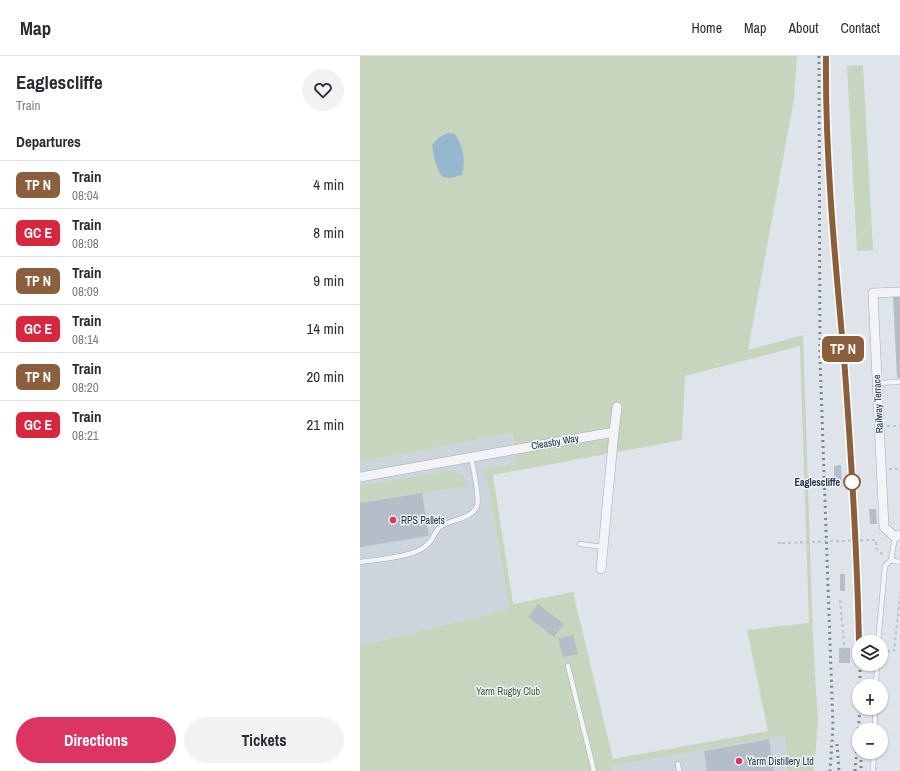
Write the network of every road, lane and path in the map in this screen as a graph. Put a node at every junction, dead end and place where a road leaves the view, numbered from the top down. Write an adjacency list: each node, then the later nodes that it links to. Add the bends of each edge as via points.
1 (900, 292): 3 (street, Railway Terrace, via 873,294)
2 (900, 382): 3 (lane)
3 (877, 383): 8 (street, Railway Terrace, via 884,527)
4 (617, 407): 5 (street)
5 (614, 432): 6 (street, Cleasby Way); 11 (street)
6 (471, 457): 7 (street, Cleasby Way); 13 (lane, via 477,497 474,510 467,516 440,527 421,550)
7 (360, 477)
8 (898, 536): 12 (lane)
9 (778, 543): 12 (path, bridge, via 876,540 876,548)
10 (580, 544): 11 (lane)
11 (603, 547): 15 (street)
12 (890, 561): 14 (lane); 18 (lane, via 885,566)
13 (360, 562)
14 (900, 562)
15 (601, 569)
16 (900, 596): 19 (path, via 894,650)
17 (840, 600): 20 (path, via 844,653)
18 (879, 635)
19 (888, 650)
20 (852, 652)
21 (568, 666): 24 (lane)
22 (874, 759): 26 (lane)
23 (678, 764): 25 (lane)
24 (594, 771)
25 (679, 771)
26 (873, 771)

